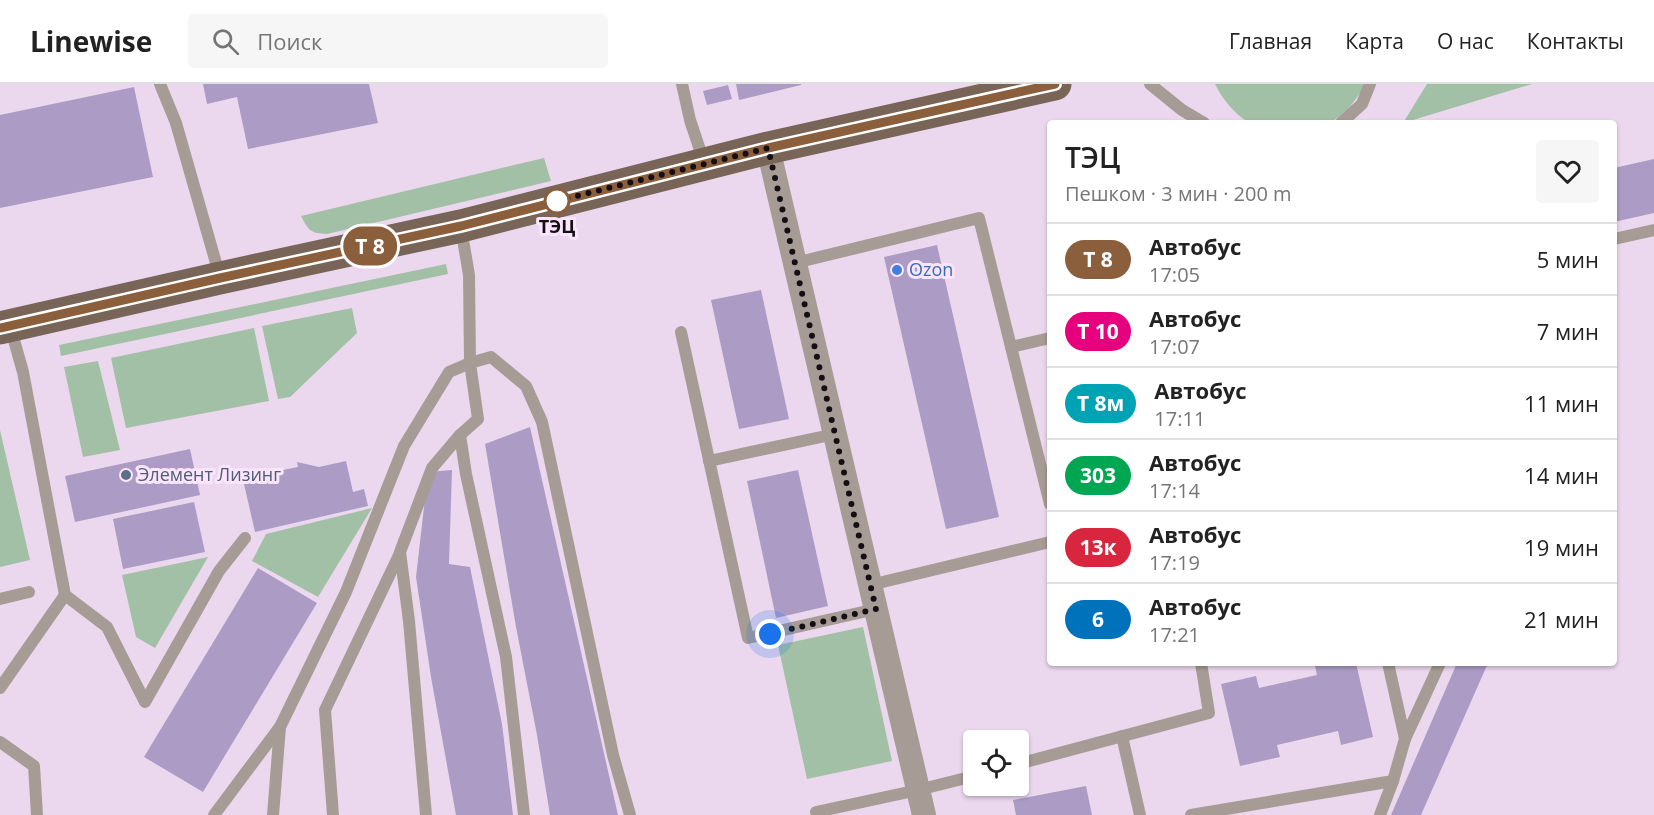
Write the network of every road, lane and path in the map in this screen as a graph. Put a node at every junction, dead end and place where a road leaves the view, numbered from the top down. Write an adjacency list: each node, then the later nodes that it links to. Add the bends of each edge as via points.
1 (160, 84): 14 (lane, via 176,123)
2 (681, 84): 9 (lane)
3 (1055, 84): 8 (main road)
4 (1149, 84): 6 (lane)
5 (1370, 84): 7 (lane, via 1362,104)
6 (1199, 120)
7 (1344, 120)
8 (768, 148): 9 (main road); 13 (street)
9 (705, 163): 10 (main road)
10 (461, 226): 14 (main road); 19 (lane, via 468,275)
11 (1654, 230): 12 (lane)
12 (1617, 238)
13 (795, 263): 18 (lane, via 979,218); 20 (street)
14 (220, 278): 15 (main road)
15 (5, 327): 29 (lane, via 23,372)
16 (681, 332): 22 (lane)
17 (1047, 339): 18 (lane)
18 (1011, 347): 23 (lane)
19 (470, 363): 21 (lane, via 478,419); 36 (lane, via 449,372 404,446 345,591); 51 (lane, via 491,357 526,386 542,422 611,744)
20 (835, 434): 22 (lane); 27 (street)
21 (460, 435): 26 (lane, via 432,468); 50 (lane, via 506,657)
22 (709, 461): 31 (lane, via 748,639)
23 (1047, 492)
24 (245, 538): 29 (lane, via 219,571 145,702 107,627)
25 (1047, 543): 27 (lane)
26 (400, 552): 48 (lane, via 325,710); 49 (lane)
27 (870, 585): 31 (street)
28 (29, 592): 30 (lane)
29 (65, 596): 35 (lane)
30 (0, 598)
31 (876, 609): 43 (street)
32 (1201, 666): 37 (lane, via 1209,713)
33 (1389, 666): 38 (lane)
34 (1439, 666): 38 (lane)
35 (0, 688)
36 (280, 727): 46 (lane); 47 (lane)
37 (1122, 736): 40 (lane); 53 (lane)
38 (1405, 739): 42 (lane)
39 (0, 742): 45 (lane, via 33,766)
40 (1029, 761)
41 (963, 779): 43 (lane)
42 (1393, 781): 54 (lane); 55 (lane)
43 (918, 790): 44 (lane); 52 (street)
44 (816, 812)
45 (37, 815)
46 (214, 815)
47 (273, 815)
48 (333, 815)
49 (426, 815)
50 (524, 815)
51 (630, 815)
52 (924, 815)
53 (1140, 815)
54 (1191, 815)
55 (1380, 815)

